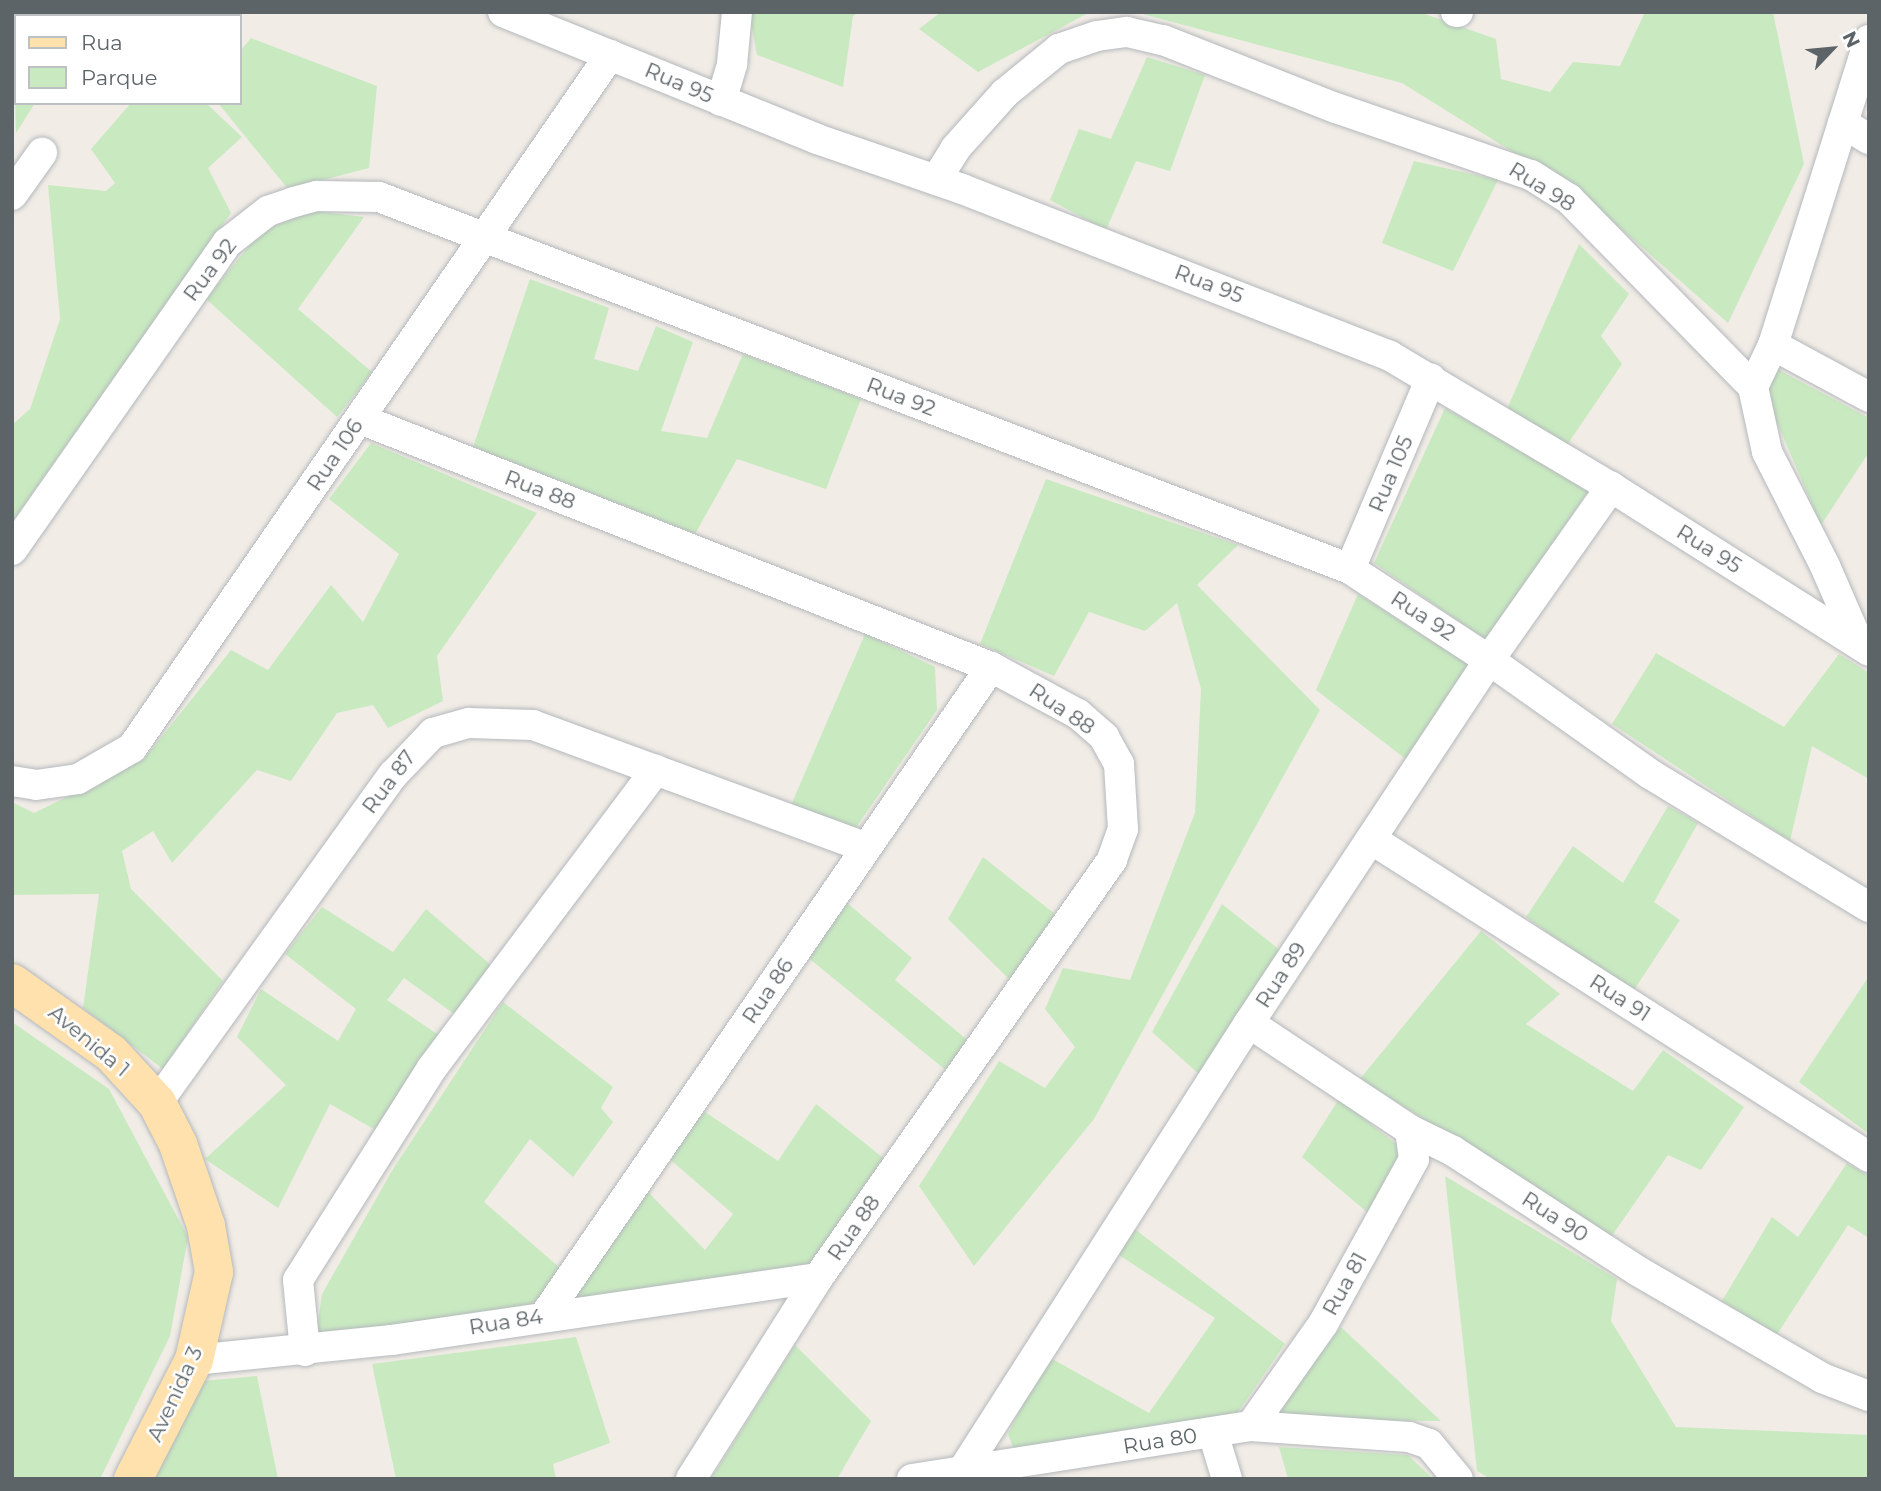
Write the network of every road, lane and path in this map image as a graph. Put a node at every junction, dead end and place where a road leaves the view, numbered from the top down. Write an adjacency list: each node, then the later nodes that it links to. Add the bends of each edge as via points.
1 (503, 12): 4 (street, Rua 95)
2 (737, 12): 5 (street, via 732,64)
3 (1869, 40): 6 (street)
4 (610, 55): 5 (street, Rua 95); 11 (street, Rua 106)
5 (721, 101): 9 (street, Rua 95)
6 (1843, 123): 7 (street); 12 (street)
7 (1869, 139)
8 (43, 153): 10 (street)
9 (936, 180): 13 (street, Rua 95, via 1361,342); 14 (street, Rua 98, via 955,149 1021,78 1059,49 1127,32 1163,40 1336,108 1531,175 1569,199)
10 (12, 195)
11 (484, 237): 16 (street, Rua 106); 18 (street, Rua 92, via 379,197 349,194 294,202 248,224 227,243); 19 (street, Rua 92)
12 (1773, 345): 14 (street); 15 (street)
13 (1431, 378): 17 (street, Rua 95); 19 (street, Rua 105)
14 (1753, 387): 20 (street, via 1767,452)
15 (1869, 397)
16 (360, 419): 22 (street, Rua 88); 24 (street, Rua 106, via 132,748 78,779 36,785)
17 (1611, 487): 20 (street, Rua 95); 21 (street, Rua 89)
18 (12, 550)
19 (1350, 569): 21 (street, Rua 92)
20 (1864, 647)
21 (1489, 660): 25 (street, Rua 89); 27 (street, Rua 92, via 1650,774)
22 (991, 667): 26 (street, Rua 86); 34 (street, Rua 88, via 1078,714 1104,737 1119,764 1123,829 1112,860)
23 (656, 770): 26 (street, Rua 87); 30 (street, Rua 87, via 533,725 469,723 433,733 393,775); 36 (street, via 432,1068 298,1280)
24 (12, 781)
25 (1371, 839): 29 (street, Rua 89); 33 (street, Rua 91)
26 (864, 847): 35 (street, Rua 86)
27 (1869, 907)
28 (12, 984): 30 (main road, Avenida 1, via 111,1054)
29 (1249, 1023): 31 (street, Rua 90); 43 (street, Rua 89)
30 (157, 1103): 32 (main road, Avenida 1)
31 (1410, 1130): 40 (street, Rua 90, via 1454,1151 1636,1270 1774,1351 1822,1378); 41 (street, Rua 81, via 1413,1159 1324,1324)
32 (178, 1144): 37 (main road, Avenida 3, via 206,1226 214,1272)
33 (1869, 1157)
34 (818, 1278): 35 (street, Rua 84); 45 (street, Rua 88)
35 (545, 1315): 36 (street, Rua 84)
36 (305, 1350): 37 (street, Rua 84)
37 (194, 1360): 44 (main road, Avenida 3)
38 (1869, 1377): 39 (street)
39 (1869, 1388)
40 (1869, 1396)
41 (1251, 1426): 42 (street, Rua 80); 48 (street, Rua 80, via 1409,1437 1429,1444)
42 (1213, 1433): 43 (street, Rua 80); 47 (street)
43 (963, 1470): 46 (street, Rua 80)
44 (133, 1479)
45 (691, 1479)
46 (912, 1479)
47 (1227, 1479)
48 (1458, 1479)

